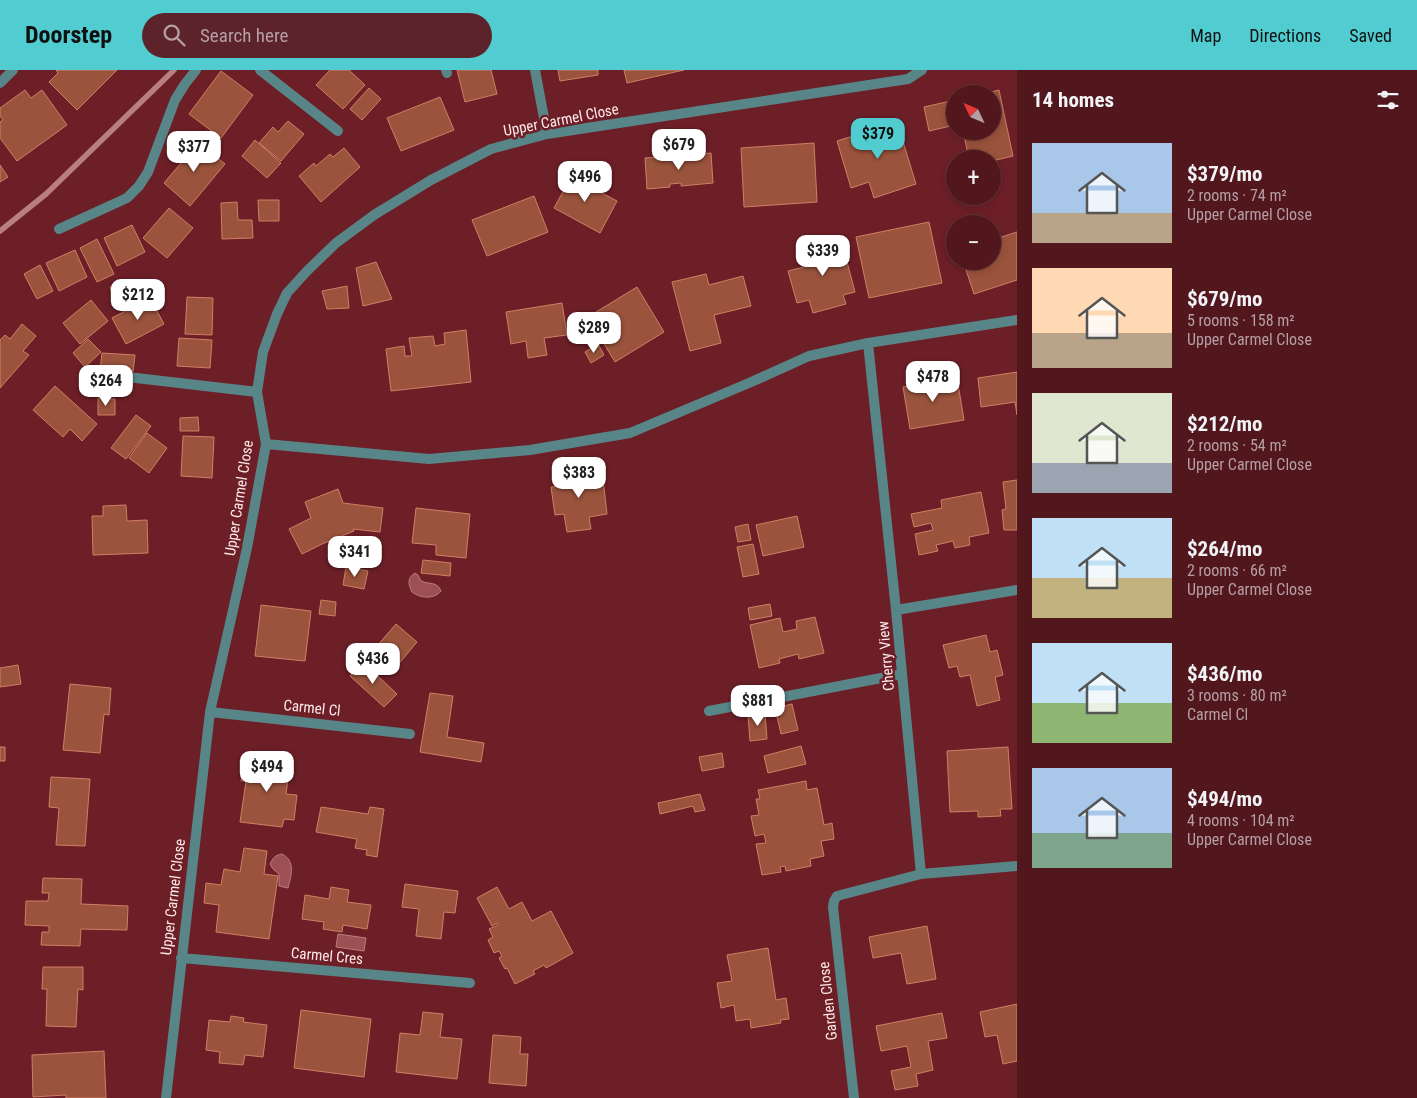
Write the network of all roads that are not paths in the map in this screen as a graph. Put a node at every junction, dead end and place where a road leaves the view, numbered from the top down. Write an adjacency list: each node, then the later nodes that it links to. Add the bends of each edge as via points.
1 (13, 70): 6 (street)
2 (196, 70): 9 (street, via 175,100 148,172 139,186 127,198)
3 (260, 70): 7 (street)
4 (535, 70): 8 (street)
5 (922, 70): 8 (street, Upper Carmel Close, via 908,79)
6 (0, 83)
7 (338, 131)
8 (547, 134): 13 (street, Upper Carmel Close, via 491,149 431,180 336,243 287,293 263,352)
9 (59, 229)
10 (1017, 320): 11 (street)
11 (868, 343): 14 (street, via 809,356 749,384 621,435 530,450 429,459); 16 (street, Cherry View)
12 (110, 375): 13 (street)
13 (257, 392): 14 (street, Upper Carmel Close)
14 (266, 444): 19 (street, Upper Carmel Close, via 247,548)
15 (1017, 590): 16 (street)
16 (896, 610): 17 (street, Cherry View)
17 (902, 674): 18 (street); 22 (street, Cherry View)
18 (709, 711)
19 (210, 712): 20 (street, Carmel Cl); 23 (street, Upper Carmel Close)
20 (410, 734)
21 (1017, 866): 22 (street)
22 (922, 874): 26 (street, Garden Close, via 837,896 834,901)
23 (181, 958): 24 (street, Carmel Cres); 25 (street, Upper Carmel Close)
24 (470, 983)
25 (166, 1098)
26 (854, 1098)

